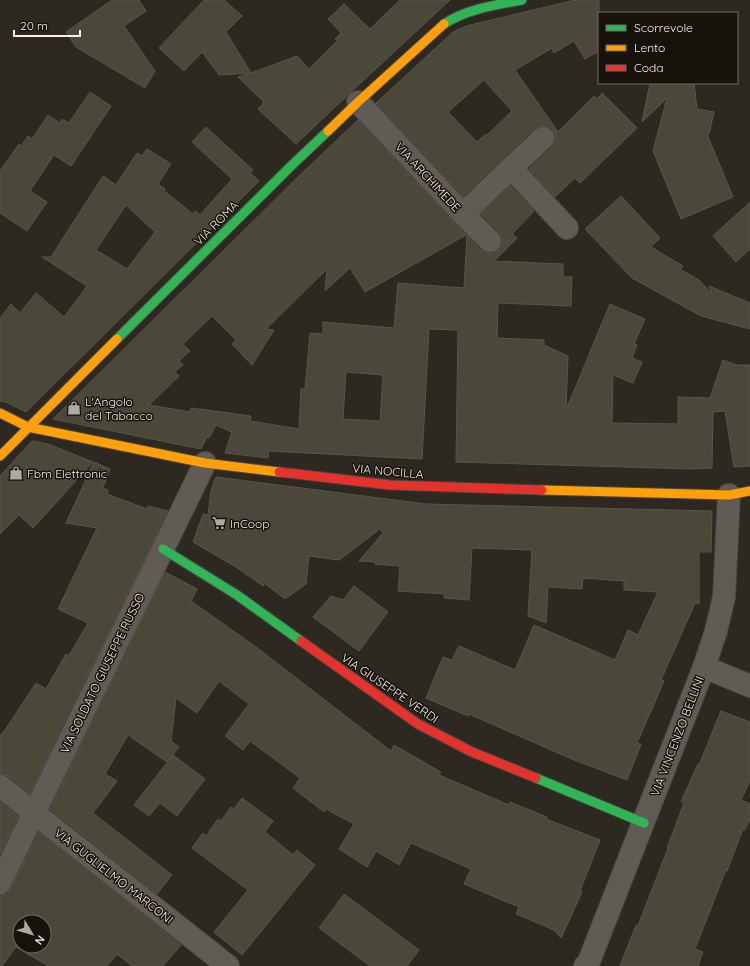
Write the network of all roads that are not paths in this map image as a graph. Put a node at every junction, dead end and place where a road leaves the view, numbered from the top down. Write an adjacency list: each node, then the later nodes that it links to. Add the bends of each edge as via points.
1 (522, 0): 2 (street, VIA ROMA, via 484,7 456,17)
2 (358, 102): 5 (street, VIA ARCHIMEDE); 9 (street, VIA ROMA)
3 (543, 138): 4 (street, VIA ARCHIMEDE)
4 (511, 168): 5 (street, VIA ARCHIMEDE); 6 (street)
5 (463, 214): 7 (street)
6 (567, 228)
7 (490, 241)
8 (0, 413): 9 (street, VIA NOCILLA)
9 (28, 427): 10 (street, VIA ROMA); 11 (street, VIA NOCILLA)
10 (0, 456)
11 (205, 463): 12 (street, VIA NOCILLA, via 390,485); 13 (street, VIA SOLDATO GIUSEPPE RUSSO)
12 (740, 493): 14 (street, VIA VINCENZO BELLINI, via 724,597)
13 (163, 549): 17 (street, VIA SOLDATO GIUSEPPE RUSSO); 18 (street, VIA GIUSEPPE VERDI, via 237,595 418,724 472,752)
14 (704, 667): 15 (street); 18 (street, VIA VINCENZO BELLINI)
15 (750, 686)
16 (0, 786): 17 (street, VIA GUGLIELMO MARCONI)
17 (34, 813): 19 (street, VIA SOLDATO GIUSEPPE RUSSO); 20 (street, VIA GUGLIELMO MARCONI)
18 (644, 823): 21 (street, VIA VINCENZO BELLINI, via 588,964)
19 (0, 883)
20 (228, 966)
21 (585, 966)

